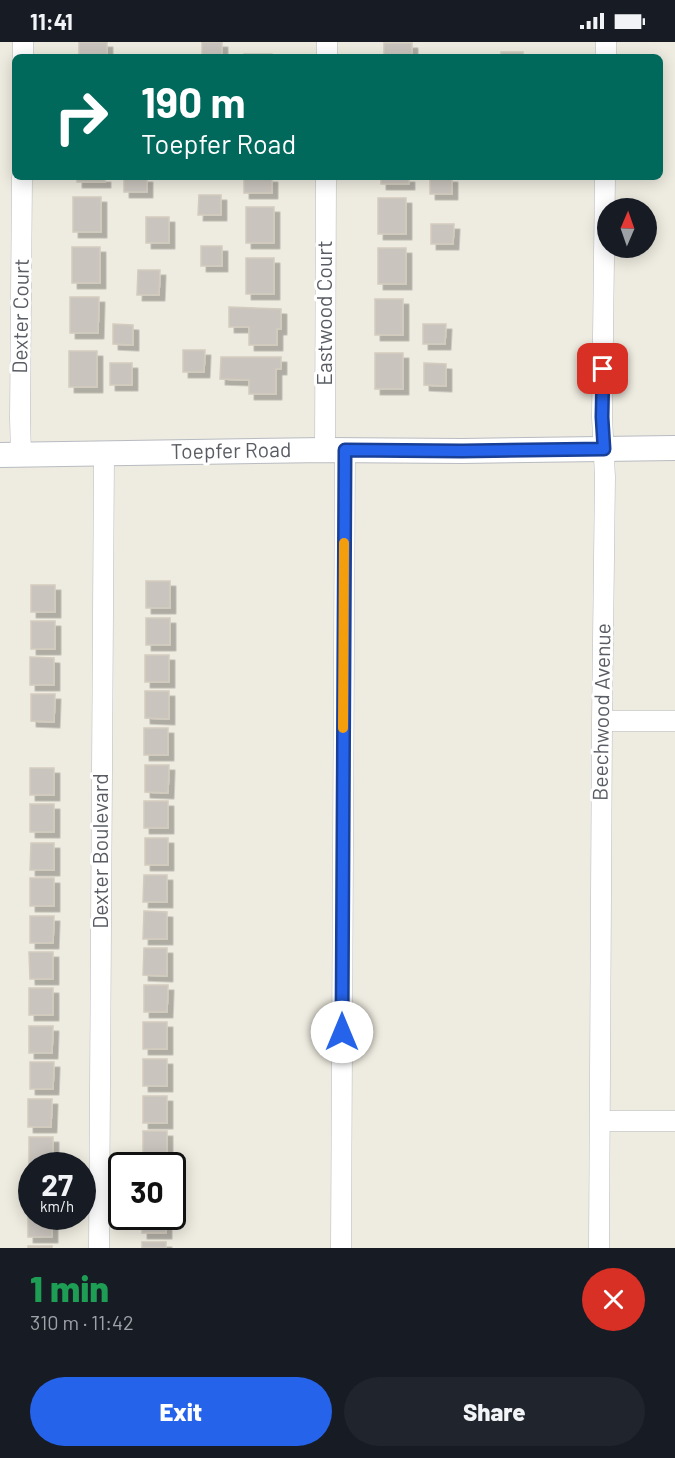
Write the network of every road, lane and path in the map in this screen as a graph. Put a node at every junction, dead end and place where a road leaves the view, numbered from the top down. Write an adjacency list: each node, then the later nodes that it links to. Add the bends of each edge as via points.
1 (22, 180): 8 (street, Dexter Court, via 20,406)
2 (326, 180): 6 (street, Eastwood Court)
3 (605, 180): 5 (street, Beechwood Avenue)
4 (675, 448): 5 (street, Toepfer Road)
5 (604, 449): 6 (street, Toepfer Road); 9 (street, Beechwood Avenue)
6 (335, 450): 7 (street, Toepfer Road); 14 (street, Eastwood Court)
7 (104, 454): 8 (street, Toepfer Road); 13 (street, Dexter Boulevard)
8 (10, 455)
9 (602, 721): 10 (street); 11 (street, Beechwood Avenue)
10 (675, 721)
11 (600, 1121): 12 (street); 15 (street, Beechwood Avenue)
12 (675, 1121)
13 (99, 1248)
14 (341, 1248)
15 (599, 1248)

